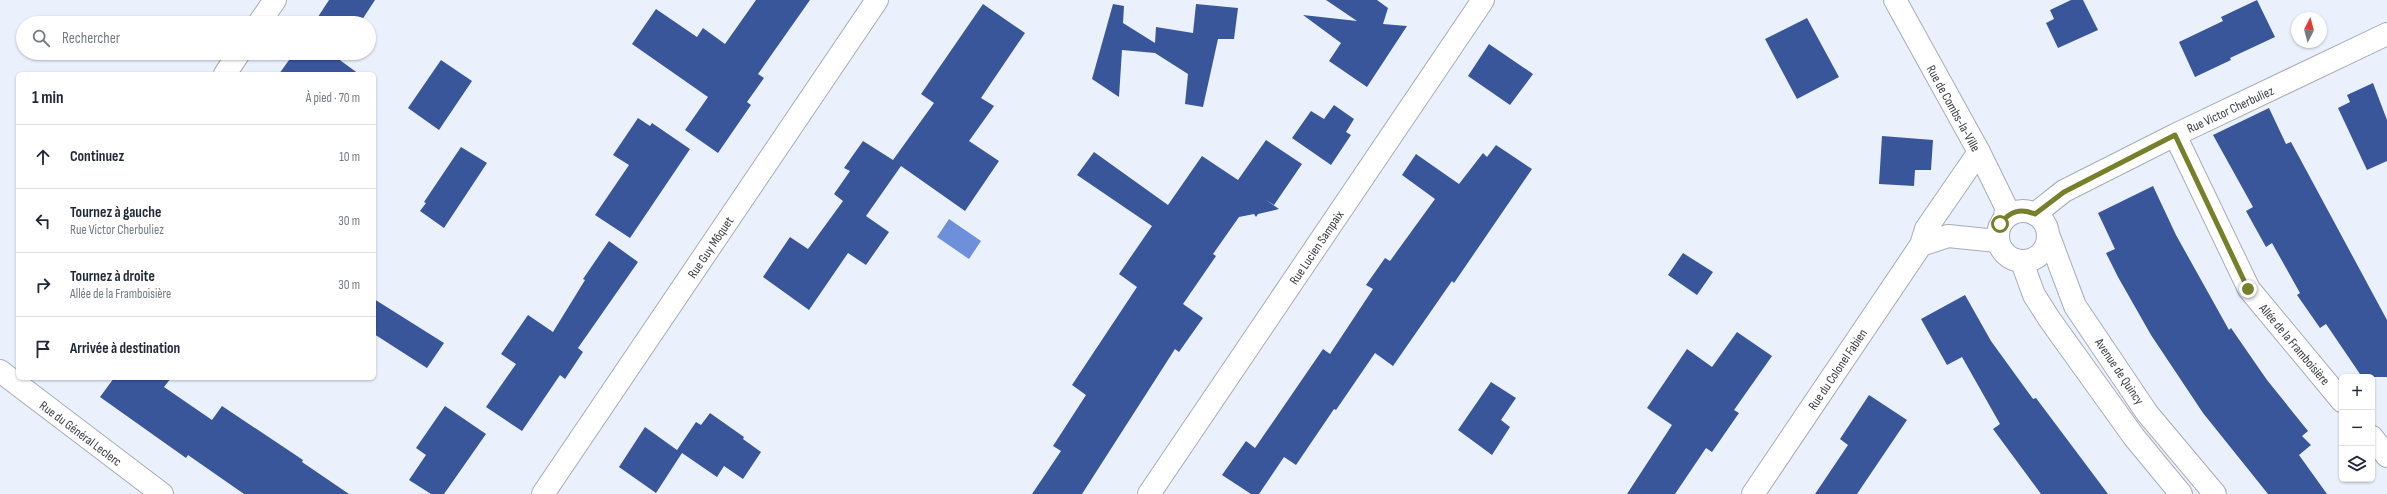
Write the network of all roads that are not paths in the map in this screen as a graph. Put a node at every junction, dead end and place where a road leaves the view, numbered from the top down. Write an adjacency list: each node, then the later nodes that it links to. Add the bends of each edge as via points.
1 (275, 0): 5 (street)
2 (877, 0): 22 (street, Rue Guy Môquet)
3 (1483, 0): 23 (street, Rue Lucien Sampaix)
4 (1895, 0): 10 (street, Rue de Combs-la-Ville)
5 (264, 16)
6 (2387, 34): 9 (street, Rue Victor Cherbuliez)
7 (234, 60): 8 (street)
8 (226, 72)
9 (2175, 135): 11 (street, Rue Victor Cherbuliez, via 2064,192); 18 (street, Allée de la Framboisière, via 2248,289)
10 (1979, 152): 12 (street, Rue de Combs-la-Ville, via 2006,206); 15 (street, Rue du Colonel Fabien, via 1926,229)
11 (2035, 214): 12 (street, via 2019,211); 13 (street, via 2042,219)
12 (2005, 218): 14 (street, via 1999,228)
13 (2048, 234): 16 (street, via 2047,243 2038,257); 26 (street, Avenue de Quincy, via 2075,306 2147,413)
14 (1998, 241): 15 (street, via 1948,236); 16 (street, via 2006,255)
15 (1921, 245): 24 (street, Rue du Colonel Fabien)
16 (2022, 262): 25 (street, Avenue de Quincy, via 2034,295 2050,320 2134,438)
17 (12, 378): 21 (street, Rue du Général Leclerc)
18 (2339, 397)
19 (2375, 442): 20 (street)
20 (2387, 456)
21 (162, 494)
22 (543, 494)
23 (1149, 494)
24 (1753, 494)
25 (2181, 494)
26 (2215, 494)

